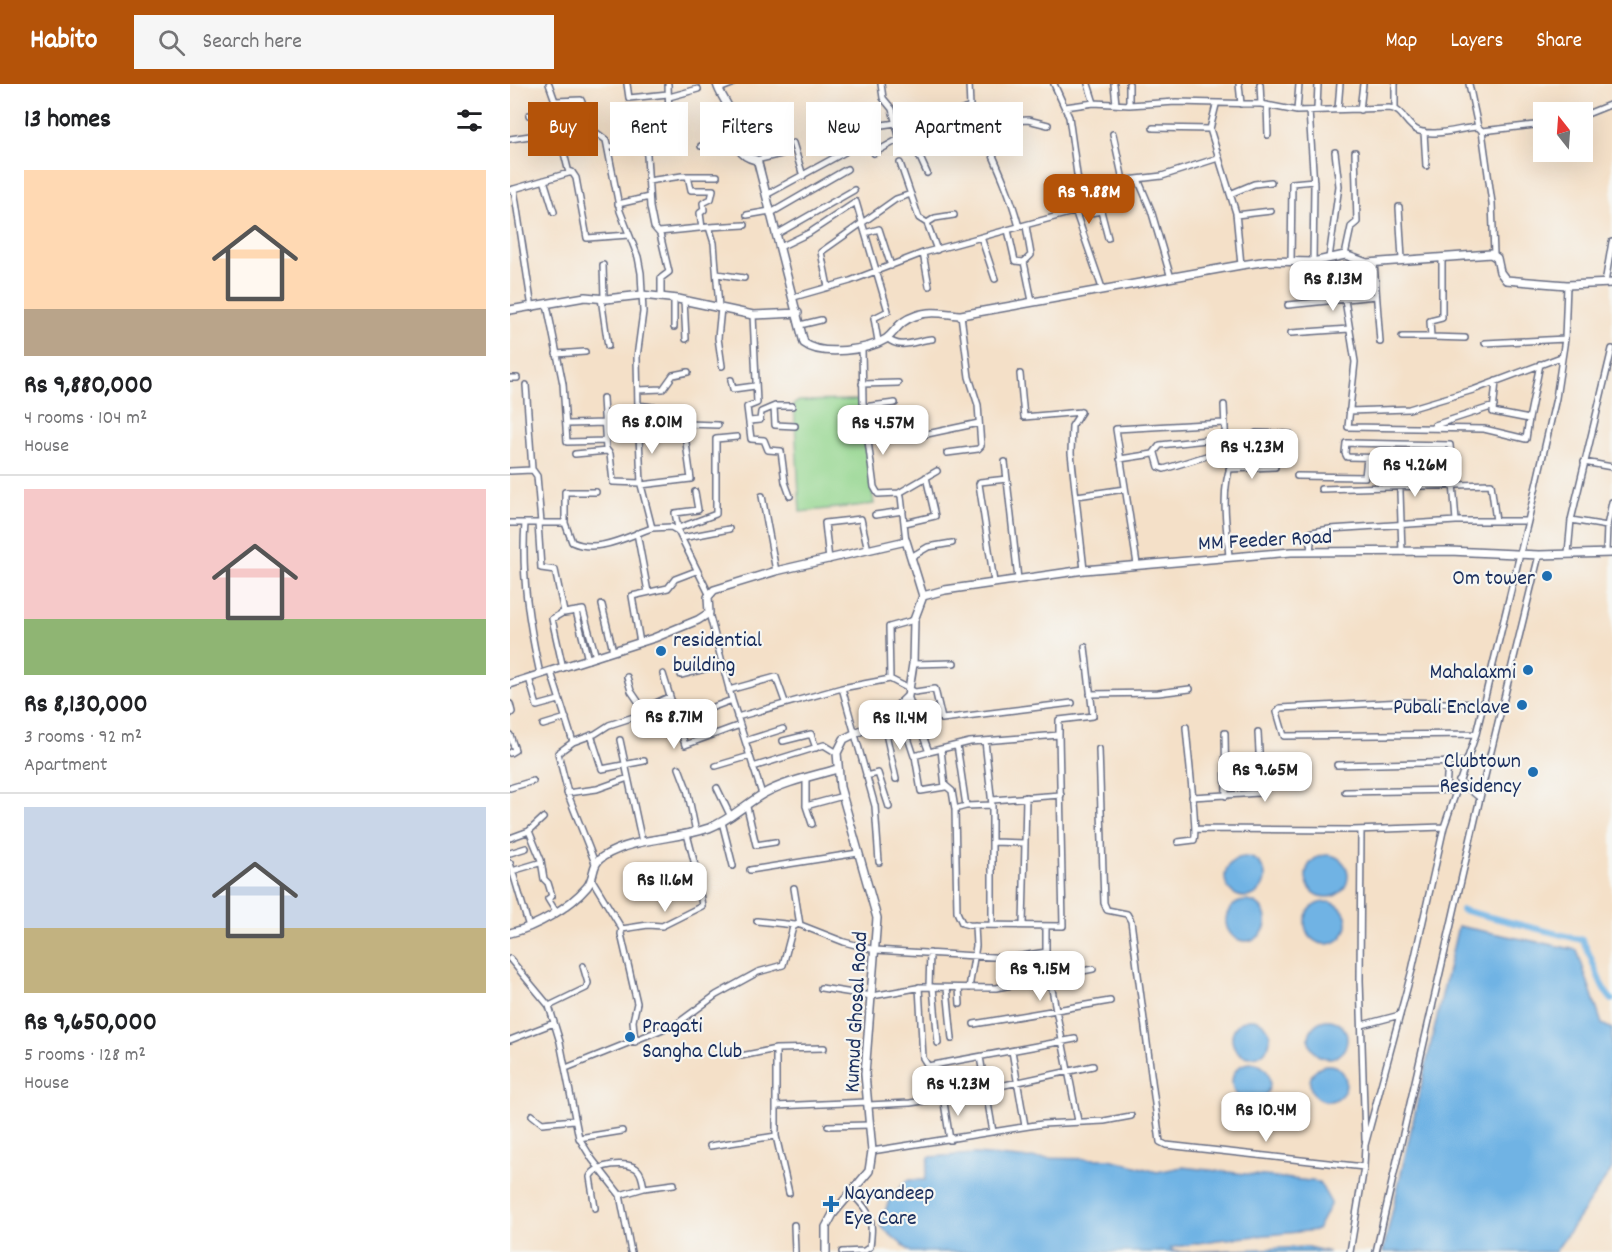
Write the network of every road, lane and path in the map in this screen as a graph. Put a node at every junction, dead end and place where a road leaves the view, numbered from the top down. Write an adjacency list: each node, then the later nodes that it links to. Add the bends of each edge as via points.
1 (549, 84): 22 (street)
2 (627, 84): 21 (street, via 628,98)
3 (668, 84): 21 (street)
4 (732, 84): 19 (street)
5 (881, 84): 39 (street, via 883,98)
6 (969, 84): 24 (street)
7 (1054, 84): 32 (street)
8 (1088, 84): 25 (street)
9 (1114, 84): 26 (street)
10 (1129, 84): 29 (street)
11 (1239, 84): 27 (street)
12 (1260, 84): 31 (street)
13 (1299, 84): 37 (street)
14 (1318, 84): 34 (street)
15 (1340, 84): 35 (street)
16 (1363, 84): 36 (street)
17 (1395, 84): 33 (street)
18 (1469, 84): 46 (street)
19 (718, 87): 23 (street)
20 (698, 89): 21 (street)
21 (669, 95): 76 (street, via 669,116 645,121)
22 (555, 101): 53 (street, via 581,100 594,132 606,140)
23 (725, 102)
24 (970, 102)
25 (1094, 103): 26 (street); 32 (street)
26 (1116, 104): 29 (street)
27 (1241, 104): 30 (street); 31 (street)
28 (1612, 104): 40 (street)
29 (1129, 105): 30 (street)
30 (1216, 105): 45 (street)
31 (1264, 105): 37 (street); 49 (street)
32 (1065, 107): 78 (street, via 1072,131)
33 (1395, 108): 36 (street); 47 (street, via 1411,126)
34 (1317, 109): 35 (street); 38 (street)
35 (1338, 109): 36 (street)
36 (1360, 110)
37 (1298, 111): 38 (street)
38 (1309, 111): 75 (street)
39 (893, 112)
40 (1593, 112)
41 (1023, 120): 42 (street)
42 (1048, 125)
43 (1533, 125): 46 (street)
44 (1153, 128): 45 (street)
45 (1210, 129): 62 (street)
46 (1480, 129): 47 (street); 111 (street, via 1492,203)
47 (1424, 132): 65 (street)
48 (1113, 134): 74 (street)
49 (1268, 135)
50 (528, 136): 51 (street)
51 (510, 139)
52 (794, 146): 71 (street)
53 (608, 148): 85 (street)
54 (1335, 152): 114 (street, via 1339,186)
55 (1355, 152): 112 (street, via 1357,222 1351,227)
56 (565, 156): 67 (street)
57 (743, 156): 63 (street)
58 (773, 156): 63 (street)
59 (838, 156): 71 (street)
60 (919, 156): 68 (street)
61 (992, 156): 98 (street)
62 (1218, 158): 72 (street, via 1162,176); 82 (street)
63 (756, 160): 83 (street)
64 (900, 163): 81 (street)
65 (1426, 166)
66 (847, 169): 90 (street)
67 (569, 173): 73 (street); 104 (street, via 576,178 586,238)
68 (927, 173)
69 (688, 176): 70 (street); 76 (street); 99 (street, via 691,190 713,190 700,213)
70 (717, 176)
71 (803, 176): 83 (street)
72 (1138, 179): 74 (street); 127 (street)
73 (544, 180): 79 (street); 89 (street)
74 (1124, 180): 78 (street)
75 (1314, 180): 118 (street, via 1292,183); 119 (street)
76 (648, 182): 84 (street)
77 (1271, 182): 82 (street)
78 (1077, 186): 87 (street, via 1081,203)
79 (512, 190): 147 (street)
80 (854, 190): 103 (street)
81 (911, 194): 94 (street, via 919,218); 95 (street, via 896,199)
82 (1230, 194): 93 (street)
83 (766, 195): 90 (street)
84 (649, 197): 85 (street); 101 (street, via 654,227)
85 (618, 204): 104 (street)
86 (1399, 207): 115 (street)
87 (1078, 211): 98 (street); 106 (street, via 1101,211); 133 (street)
88 (1271, 211): 93 (street)
89 (554, 212)
90 (771, 212): 91 (street); 103 (street)
91 (747, 215)
92 (954, 215): 94 (street)
93 (1236, 215): 122 (street)
94 (927, 223): 109 (street)
95 (863, 224): 102 (street); 108 (street, via 856,202 809,233); 132 (street, via 821,252)
96 (745, 225): 97 (street)
97 (709, 227): 99 (street); 125 (street)
98 (1022, 227): 100 (street); 117 (street, via 1031,255)
99 (702, 228): 101 (street)
100 (1008, 230): 105 (street); 117 (street, via 1015,261)
101 (659, 232): 136 (street, via 669,272 661,278)
102 (865, 233): 123 (street, via 879,229); 124 (street)
103 (777, 234): 108 (street)
104 (629, 235): 134 (street, via 638,257)
105 (981, 237): 109 (street); 128 (street)
106 (1108, 238)
107 (1612, 242): 129 (street)
108 (780, 246): 137 (street)
109 (937, 250): 110 (street)
110 (923, 253): 123 (street); 131 (street)
111 (1494, 254): 113 (street); 130 (street, via 1506,280)
112 (1345, 255): 114 (street); 116 (street)
113 (1442, 257): 115 (street); 158 (street, via 1442,318 1430,321)
114 (1329, 258): 119 (street)
115 (1402, 259): 120 (street)
116 (1357, 260): 120 (street); 140 (street)
117 (1024, 262): 143 (street)
118 (1292, 262): 119 (street); 122 (street)
119 (1313, 262)
120 (1374, 262): 135 (street)
121 (603, 265): 138 (street)
122 (1240, 265): 127 (street)
123 (891, 266): 124 (street)
124 (876, 272): 132 (street); 164 (street, via 888,311 874,318)
125 (717, 274): 126 (street); 146 (street)
126 (744, 278)
127 (1171, 278): 133 (street)
128 (994, 279)
129 (1609, 283): 130 (street)
130 (1567, 285): 163 (street)
131 (929, 286)
132 (828, 287): 137 (street)
133 (1102, 288): 143 (street)
134 (642, 294): 136 (street); 138 (street); 185 (street)
135 (1376, 296): 140 (street); 165 (street)
136 (661, 297): 139 (street)
137 (794, 297): 149 (street)
138 (603, 298): 144 (street); 167 (street)
139 (674, 298): 141 (street); 154 (street)
140 (1358, 298): 142 (street)
141 (684, 300): 146 (street); 161 (street)
142 (1344, 300): 145 (street); 155 (street)
143 (1032, 301): 151 (street)
144 (547, 304): 147 (street); 171 (street)
145 (1288, 305)
146 (720, 307): 150 (street); 174 (street, via 718,338)
147 (532, 308): 148 (street)
148 (510, 310)
149 (798, 313): 150 (street); 153 (street)
150 (753, 315): 184 (street)
151 (962, 315): 159 (street, via 934,312 915,316 897,325); 200 (street)
152 (821, 320): 153 (street)
153 (800, 324): 168 (street, via 807,346 821,350)
154 (674, 327)
155 (1349, 329): 156 (street); 194 (street, via 1355,362)
156 (1291, 333)
157 (1401, 337): 158 (street)
158 (1431, 337): 160 (street)
159 (886, 338): 162 (street, via 895,345); 164 (street)
160 (1465, 338)
161 (686, 339)
162 (932, 339)
163 (1565, 339): 166 (street); 172 (street)
164 (878, 341): 168 (street)
165 (1380, 342)
166 (1485, 343)
167 (608, 346)
168 (862, 349): 182 (street)
169 (1612, 349): 179 (street)
170 (585, 352): 171 (street)
171 (556, 354): 202 (street)
172 (1562, 357): 173 (street); 248 (street)
173 (1540, 364): 178 (street); 197 (street)
174 (722, 366)
175 (688, 372): 185 (street, via 673,375 663,389)
176 (1020, 374): 241 (street, via 1024,417 1081,412 1072,426)
177 (730, 380): 184 (street, via 733,389)
178 (1496, 381): 192 (street); 194 (street, via 1409,409)
179 (1604, 382): 181 (street); 221 (street)
180 (898, 383): 182 (street)
181 (1612, 383)
182 (862, 384): 193 (street)
183 (526, 385): 225 (street)
184 (755, 386): 198 (street, via 757,404 747,407)
185 (638, 390): 188 (street)
186 (603, 398): 196 (street)
187 (895, 403): 193 (street)
188 (638, 405): 195 (street); 204 (street, via 659,408 663,417 686,424)
189 (1224, 405): 201 (street)
190 (774, 406): 191 (street); 198 (street, via 761,412 759,420); 205 (street, via 775,425)
191 (792, 406)
192 (1494, 406): 197 (street, via 1493,412); 203 (street)
193 (863, 407): 209 (street)
194 (1349, 411): 197 (street, via 1348,427 1484,429 1526,439)
195 (638, 415): 196 (street); 231 (street)
196 (604, 416): 199 (street)
197 (1529, 419)
198 (748, 421): 240 (street, via 751,441 765,440 768,450 781,451)
199 (604, 423): 202 (street); 210 (street)
200 (979, 423): 209 (street, via 908,438); 214 (street, via 980,448)
201 (1224, 423): 208 (street); 218 (street, via 1118,428)
202 (568, 424): 210 (street, via 568,443)
203 (1435, 424)
204 (718, 425)
205 (795, 426)
206 (1290, 434): 220 (street, via 1256,433)
207 (737, 436): 257 (street, via 716,440 716,513)
208 (1225, 438): 212 (street); 215 (street, via 1160,445)
209 (868, 440): 238 (street, via 876,493)
210 (606, 441): 213 (street)
211 (686, 442): 231 (street, via 691,479)
212 (1226, 450): 215 (street, via 1164,469 1159,467); 220 (street)
213 (607, 451): 216 (street); 231 (street, via 613,482)
214 (946, 453)
215 (1155, 453): 218 (street)
216 (575, 454)
217 (1366, 458): 228 (street, via 1364,477); 232 (street, via 1346,456 1346,443 1449,444); 233 (street, via 1397,459)
218 (1120, 459): 234 (street)
219 (1005, 462): 230 (street)
220 (1232, 462): 224 (street)
221 (1584, 462): 223 (street); 246 (street)
222 (1275, 467): 224 (street)
223 (1612, 468)
224 (1229, 469): 271 (street, via 1224,493)
225 (532, 470): 226 (street); 250 (street, via 537,476)
226 (510, 471)
227 (937, 471): 229 (street)
228 (1297, 476)
229 (926, 477): 238 (street); 252 (street, via 935,516)
230 (1007, 479): 277 (street); 278 (street, via 979,484)
231 (641, 484): 256 (street)
232 (1454, 486): 233 (street); 245 (street, via 1492,484); 247 (street)
233 (1399, 487): 235 (street); 254 (street)
234 (1125, 489): 241 (street); 273 (street)
235 (1321, 489)
236 (596, 492): 251 (street, via 565,492)
237 (695, 492): 257 (street, via 698,510 675,513)
238 (899, 493): 243 (street)
239 (762, 496): 276 (street)
240 (790, 496)
241 (1077, 496): 274 (street)
242 (1612, 502): 255 (street)
243 (903, 511): 244 (street); 252 (street)
244 (875, 515)
245 (1496, 520): 247 (street); 248 (street)
246 (1571, 520): 255 (street); 268 (street)
247 (1456, 521): 254 (street)
248 (1528, 521): 267 (street)
249 (510, 523): 253 (street)
250 (540, 523): 251 (street); 253 (street); 284 (street, via 541,568 556,571)
251 (564, 523): 259 (street, via 572,542 578,545 619,542)
252 (905, 523): 261 (street)
253 (525, 524): 297 (street, via 525,592)
254 (1400, 524): 264 (street, via 1315,531 1311,534); 265 (street)
255 (1607, 526): 266 (street)
256 (652, 528): 257 (street); 259 (street)
257 (677, 529): 260 (street)
258 (729, 529): 260 (street)
259 (637, 533): 279 (street)
260 (682, 538): 275 (street)
261 (906, 541): 263 (street); 270 (street)
262 (952, 543): 270 (street, via 928,547)
263 (868, 550): 272 (street); 272 (street, via 861,519 825,523)
264 (1310, 552): 265 (street, MM Feeder Road); 271 (street, MM Feeder Road)
265 (1402, 552): 267 (street, MM Feeder Road)
266 (1609, 552): 268 (street, MM Feeder Road)
267 (1520, 553): 269 (street, MM Feeder Road); 315 (street)
268 (1568, 553): 269 (street, MM Feeder Road)
269 (1539, 555): 377 (street)
270 (911, 557): 281 (street)
271 (1229, 557): 273 (street, MM Feeder Road)
272 (829, 560): 276 (street)
273 (1137, 564): 274 (street, MM Feeder Road)
274 (1084, 570): 277 (street, MM Feeder Road)
275 (696, 571): 279 (street, via 673,580 668,588); 280 (street)
276 (776, 571): 280 (street)
277 (1018, 579): 278 (street, MM Feeder Road)
278 (994, 582): 281 (street, MM Feeder Road)
279 (648, 592): 287 (street, via 632,598)
280 (709, 594): 285 (street)
281 (923, 596): 286 (street)
282 (602, 605): 289 (street)
283 (576, 611): 284 (street); 290 (street, via 584,612); 291 (street)
284 (564, 613): 295 (street, via 552,619)
285 (709, 613): 287 (street); 293 (street)
286 (914, 620): 294 (street); 302 (street, via 889,627)
287 (640, 643): 289 (street)
288 (1085, 647): 308 (street)
289 (613, 651): 290 (street)
290 (596, 657): 291 (street)
291 (588, 660): 295 (street)
292 (954, 663): 294 (street)
293 (724, 664): 299 (street); 306 (street)
294 (913, 664): 307 (street)
295 (563, 668): 296 (street)
296 (551, 672): 297 (street); 310 (street)
297 (540, 674): 300 (street)
298 (663, 674): 309 (street)
299 (681, 675)
300 (529, 678): 303 (street); 310 (street, via 537,706)
301 (627, 678): 317 (street)
302 (890, 679): 304 (street); 307 (street, via 910,687)
303 (510, 684)
304 (842, 688): 312 (street); 328 (street)
305 (1190, 689): 308 (street)
306 (729, 690): 311 (street); 312 (street, via 777,678)
307 (909, 693): 313 (street, via 936,689 942,718); 316 (street); 344 (street)
308 (1090, 694): 331 (street, via 1092,717 1059,720)
309 (669, 697): 317 (street); 321 (street)
310 (559, 700): 320 (street)
311 (732, 700): 319 (street); 321 (street)
312 (785, 702): 319 (street)
313 (1072, 703)
314 (510, 704): 318 (street)
315 (1484, 704): 332 (street); 332 (street, via 1326,705 1280,708 1277,712 1284,736)
316 (898, 707): 322 (street); 348 (street)
317 (644, 710): 334 (street)
318 (510, 714)
319 (737, 717): 324 (street)
320 (566, 718): 323 (street); 339 (street)
321 (677, 720): 324 (street, via 685,745); 327 (street)
322 (883, 720): 328 (street); 361 (street)
323 (543, 725)
324 (740, 725): 336 (street)
325 (1186, 727): 376 (street)
326 (783, 729): 336 (street)
327 (652, 730)
328 (856, 732): 346 (street, via 844,739); 358 (street)
329 (1258, 732): 374 (street, via 1261,790 1255,795)
330 (1225, 733): 374 (street)
331 (1059, 734): 338 (street); 372 (street)
332 (1476, 734): 351 (street)
333 (510, 735): 345 (street, via 515,751)
334 (591, 735): 339 (street); 352 (street, via 602,769)
335 (620, 740): 352 (street)
336 (745, 741): 347 (street)
337 (783, 741): 341 (street, via 811,734)
338 (985, 741): 340 (street); 378 (street)
339 (573, 742): 370 (street, via 558,754)
340 (957, 745): 342 (street); 380 (street)
341 (816, 748): 346 (street, via 826,745); 355 (street)
342 (940, 749): 344 (street); 364 (street)
343 (1099, 749): 480 (street, via 1104,903 1107,910 1127,914 1131,921 1160,1142)
344 (929, 752): 348 (street)
345 (510, 753)
346 (837, 753): 357 (street, Kumud Ghosal Road)
347 (750, 756): 354 (street); 355 (street)
348 (915, 756): 364 (street, via 921,791)
349 (644, 761): 352 (street)
350 (1448, 762): 351 (street); 353 (street); 367 (street)
351 (1466, 762): 363 (street)
352 (626, 765): 359 (street)
353 (1337, 765)
354 (716, 766)
355 (753, 767): 371 (street)
356 (679, 768): 392 (street)
357 (837, 769): 360 (street); 373 (street, Kumud Ghosal Road)
358 (866, 776): 382 (street, via 878,773); 403 (street, via 875,806)
359 (628, 778): 370 (street, via 597,789); 395 (street)
360 (806, 779): 371 (street); 379 (street)
361 (896, 779)
362 (533, 781): 366 (street)
363 (1459, 781): 368 (street); 377 (street)
364 (946, 786): 383 (street, via 952,791)
365 (717, 788): 384 (street)
366 (510, 789)
367 (1446, 789): 368 (street); 369 (street)
368 (1456, 789): 388 (street)
369 (1345, 792)
370 (567, 793): 406 (street)
371 (762, 794): 381 (street)
372 (1061, 795): 375 (street); 418 (street, via 1064,925)
373 (843, 796): 379 (street); 402 (street, Kumud Ghosal Road)
374 (1226, 796): 376 (street)
375 (1026, 797): 378 (street); 399 (street)
376 (1192, 797): 389 (street)
377 (1480, 798): 494 (street)
378 (992, 802): 380 (street); 397 (street)
379 (806, 806): 387 (street)
380 (966, 806): 383 (street)
381 (747, 807): 384 (street); 396 (street, via 756,844)
382 (889, 807)
383 (955, 809): 416 (street, via 957,912 962,923)
384 (731, 817): 386 (street)
385 (543, 818): 391 (street)
386 (722, 822): 392 (street); 407 (street)
387 (812, 824)
388 (1444, 827): 390 (street); 441 (street)
389 (1197, 829): 390 (street); 398 (street, via 1194,840)
390 (1360, 830): 444 (street)
391 (529, 831): 394 (street); 405 (street)
392 (696, 832): 393 (street)
393 (687, 834): 395 (street); 420 (street, via 701,908 665,925)
394 (510, 838)
395 (642, 842): 406 (street, via 612,852)
396 (775, 842)
397 (993, 842): 399 (street); 414 (street)
398 (1178, 842)
399 (1025, 843): 417 (street)
400 (526, 848): 401 (street)
401 (510, 853)
402 (858, 853): 409 (street); 422 (street, Kumud Ghosal Road, via 877,918)
403 (879, 862)
404 (510, 863): 408 (street)
405 (539, 863): 408 (street); 412 (street, via 552,896 548,900)
406 (595, 863): 410 (street)
407 (733, 866)
408 (512, 870): 419 (street)
409 (750, 870)
410 (591, 878): 412 (street, via 588,886); 420 (street)
411 (794, 888): 415 (street)
412 (556, 912): 419 (street)
413 (757, 921): 415 (street)
414 (992, 924): 416 (street); 417 (street)
415 (798, 925): 422 (street); 448 (street, via 783,965 758,972 716,995 678,1023)
416 (975, 925): 425 (street)
417 (1023, 925): 418 (street)
418 (1046, 926): 423 (street)
419 (529, 927): 421 (street)
420 (622, 929): 448 (street, via 638,1006 633,1021)
421 (510, 933)
422 (875, 950): 424 (street); 436 (street, Kumud Ghosal Road)
423 (1046, 952): 425 (street, via 1010,958); 429 (street)
424 (930, 953): 425 (street); 431 (street)
425 (975, 955): 435 (street)
426 (510, 960): 439 (street)
427 (583, 966): 439 (street, via 586,988)
428 (1094, 969): 429 (street)
429 (1050, 979): 435 (street); 440 (street)
430 (919, 987): 431 (street); 436 (street); 456 (street, via 924,1064)
431 (931, 987): 433 (street); 449 (street)
432 (821, 988): 436 (street)
433 (947, 988): 434 (street); 447 (street)
434 (959, 988): 435 (street); 438 (street)
435 (969, 988)
436 (872, 996): 463 (street, Kumud Ghosal Road, via 865,1074)
437 (1110, 1000): 440 (street)
438 (960, 1004)
439 (549, 1006): 442 (street)
440 (1058, 1011): 443 (street); 450 (street)
441 (1400, 1016): 444 (street); 477 (street)
442 (554, 1023): 446 (street); 458 (street)
443 (974, 1024)
444 (1362, 1025): 477 (street)
445 (1076, 1039): 450 (street)
446 (510, 1040)
447 (952, 1040)
448 (635, 1042): 458 (street)
449 (938, 1043)
450 (1064, 1043): 453 (street); 459 (street)
451 (824, 1048): 452 (street)
452 (776, 1049): 454 (street); 464 (street)
453 (1012, 1051): 455 (street); 460 (street)
454 (741, 1056)
455 (980, 1058): 456 (street); 461 (street)
456 (938, 1065): 462 (street)
457 (1093, 1066): 459 (street)
458 (566, 1068): 467 (street)
459 (1071, 1073): 460 (street); 468 (street)
460 (1018, 1083): 461 (street); 471 (street)
461 (985, 1088): 462 (street); 473 (street)
462 (942, 1098): 463 (street); 476 (street)
463 (868, 1103): 464 (street); 470 (street, Kumud Ghosal Road)
464 (776, 1106): 474 (street)
465 (532, 1115): 467 (street, via 539,1123)
466 (1131, 1116): 468 (street)
467 (574, 1120): 475 (street)
468 (1078, 1121): 471 (street)
469 (828, 1125): 470 (street)
470 (870, 1125): 479 (street, Kumud Ghosal Road)
471 (1025, 1126): 473 (street)
472 (622, 1131): 475 (street)
473 (993, 1132): 476 (street)
474 (776, 1136): 478 (street); 484 (street)
475 (579, 1138): 481 (street)
476 (950, 1140): 479 (street)
477 (1365, 1145): 480 (street)
478 (710, 1146)
479 (872, 1150): 486 (street, via 869,1171)
480 (1364, 1167): 493 (street)
481 (600, 1169): 483 (street, via 622,1164 633,1167); 485 (street); 487 (street, via 590,1177)
482 (674, 1184): 483 (street)
483 (644, 1188): 485 (street)
484 (789, 1193)
485 (620, 1194): 489 (street)
486 (852, 1194): 491 (street, via 826,1227); 492 (street, via 872,1220 870,1247)
487 (595, 1208)
488 (794, 1225): 490 (street)
489 (631, 1252)
490 (795, 1252)
491 (826, 1252)
492 (842, 1252)
493 (1350, 1252)
494 (1376, 1252)

